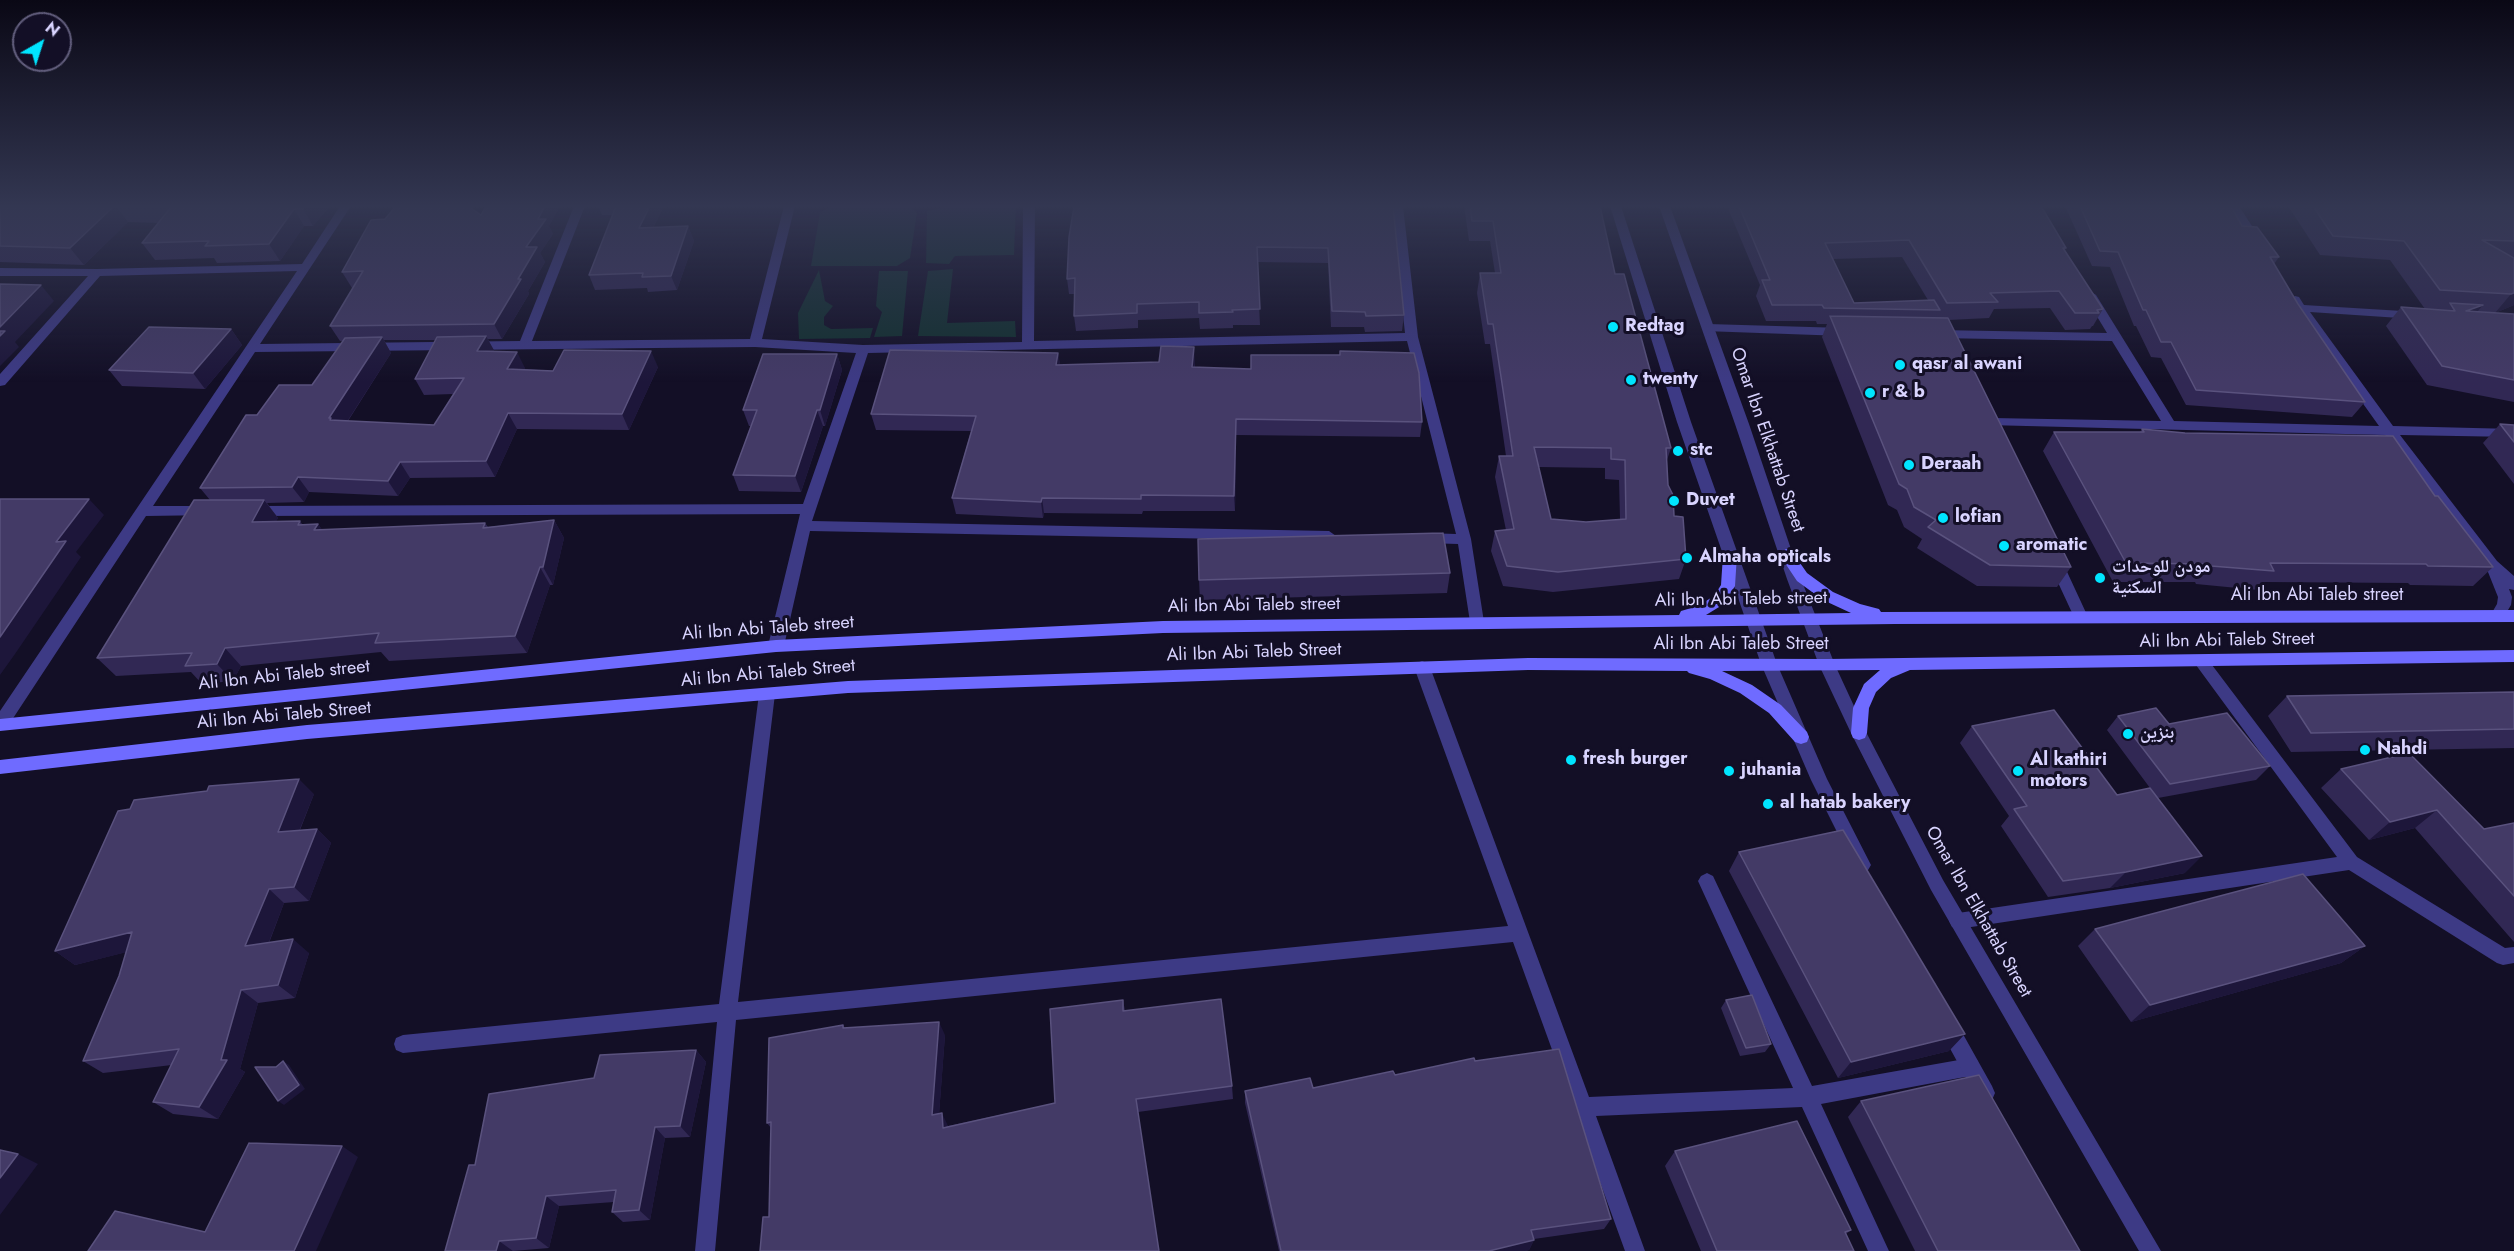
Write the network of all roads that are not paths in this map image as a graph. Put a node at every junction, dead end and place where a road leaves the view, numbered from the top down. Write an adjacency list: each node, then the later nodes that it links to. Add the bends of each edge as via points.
1 (308, 264): 8 (street)
2 (557, 264): 21 (street)
3 (775, 264): 20 (street)
4 (1029, 264): 22 (street)
5 (1404, 264): 18 (street)
6 (1634, 264): 38 (street)
7 (1685, 264): 15 (street, Omar Ibn Elkhattab Street)
8 (306, 267): 10 (street); 23 (street)
9 (0, 272): 10 (street)
10 (98, 273): 25 (street)
11 (2085, 287): 19 (street)
12 (2288, 290): 13 (street)
13 (2300, 308): 14 (street); 28 (street)
14 (2431, 315)
15 (1708, 328): 16 (street); 37 (street, Omar Ibn Elkhattab Street)
16 (1862, 332)
17 (1921, 334): 19 (street, via 1947,339)
18 (1412, 337): 22 (street); 35 (street)
19 (2117, 337): 27 (street)
20 (755, 343): 21 (street); 24 (street)
21 (524, 346): 23 (street)
22 (1028, 347): 24 (street)
23 (252, 348): 31 (street)
24 (863, 349): 30 (street)
25 (0, 382)
26 (1992, 422): 27 (street)
27 (2170, 425): 28 (street)
28 (2388, 429): 29 (street); 39 (street)
29 (2514, 433)
30 (808, 509): 31 (street); 32 (street)
31 (142, 512): 58 (street)
32 (804, 526): 33 (street); 49 (street)
33 (1346, 537)
34 (1405, 538): 35 (street)
35 (1464, 539): 48 (street)
36 (2051, 552): 43 (street)
37 (1785, 554): 44 (main road, via 1802,577 1828,596 1857,609); 45 (street, Omar Ibn Elkhattab Street)
38 (1730, 555): 46 (street); 47 (main road, via 1728,585 1719,600 1703,610)
39 (2492, 565): 40 (street); 41 (street, via 2505,597)
40 (2514, 585)
41 (2497, 616): 42 (main road, Ali Ibn Abi Taleb street); 43 (main road, Ali Ibn Abi Taleb street)
42 (2514, 616)
43 (2081, 617): 44 (main road, Ali Ibn Abi Taleb street)
44 (1895, 618): 45 (main road, Ali Ibn Abi Taleb street)
45 (1809, 619): 46 (main road, Ali Ibn Abi Taleb street); 55 (street, Omar Ibn Elkhattab Street)
46 (1752, 620): 47 (main road, Ali Ibn Abi Taleb street); 53 (street)
47 (1666, 621): 48 (main road, Ali Ibn Abi Taleb street)
48 (1478, 622): 49 (main road, Ali Ibn Abi Taleb street, via 1163,627)
49 (776, 646): 58 (main road, Ali Ibn Abi Taleb street)
50 (2514, 656): 51 (main road, Ali Ibn Abi Taleb Street)
51 (2201, 661): 54 (main road, Ali Ibn Abi Taleb Street); 62 (street)
52 (1677, 664): 53 (main road, Ali Ibn Abi Taleb Street); 56 (main road, Ali Ibn Abi Taleb Street); 60 (main road, via 1714,674 1746,689 1775,709)
53 (1769, 664): 55 (main road, Ali Ibn Abi Taleb Street); 60 (street)
54 (1912, 664): 55 (main road, Ali Ibn Abi Taleb Street); 59 (main road, via 1886,674 1869,688 1861,708)
55 (1827, 665): 59 (street, Omar Ibn Elkhattab Street)
56 (1422, 667): 57 (main road, Ali Ibn Abi Taleb Street, via 848,687); 66 (street)
57 (767, 694): 61 (main road, Ali Ibn Abi Taleb Street, via 308,732); 68 (street)
58 (0, 724)
59 (1859, 733): 65 (street, Omar Ibn Elkhattab Street)
60 (1801, 736): 63 (street)
61 (0, 767)
62 (2351, 862): 65 (street); 67 (street, via 2503,957)
63 (1869, 879)
64 (1707, 881): 72 (street)
65 (1958, 921): 78 (street, Omar Ibn Elkhattab Street)
66 (1519, 933): 68 (street); 73 (street)
67 (2514, 955)
68 (727, 1012): 70 (street); 75 (street)
69 (1942, 1014): 71 (street)
70 (403, 1044)
71 (1970, 1067): 72 (street); 74 (street)
72 (1807, 1097): 73 (street); 77 (street)
73 (1582, 1107): 76 (street)
74 (1993, 1108)
75 (705, 1251)
76 (1635, 1251)
77 (1879, 1251)
78 (2151, 1251)

